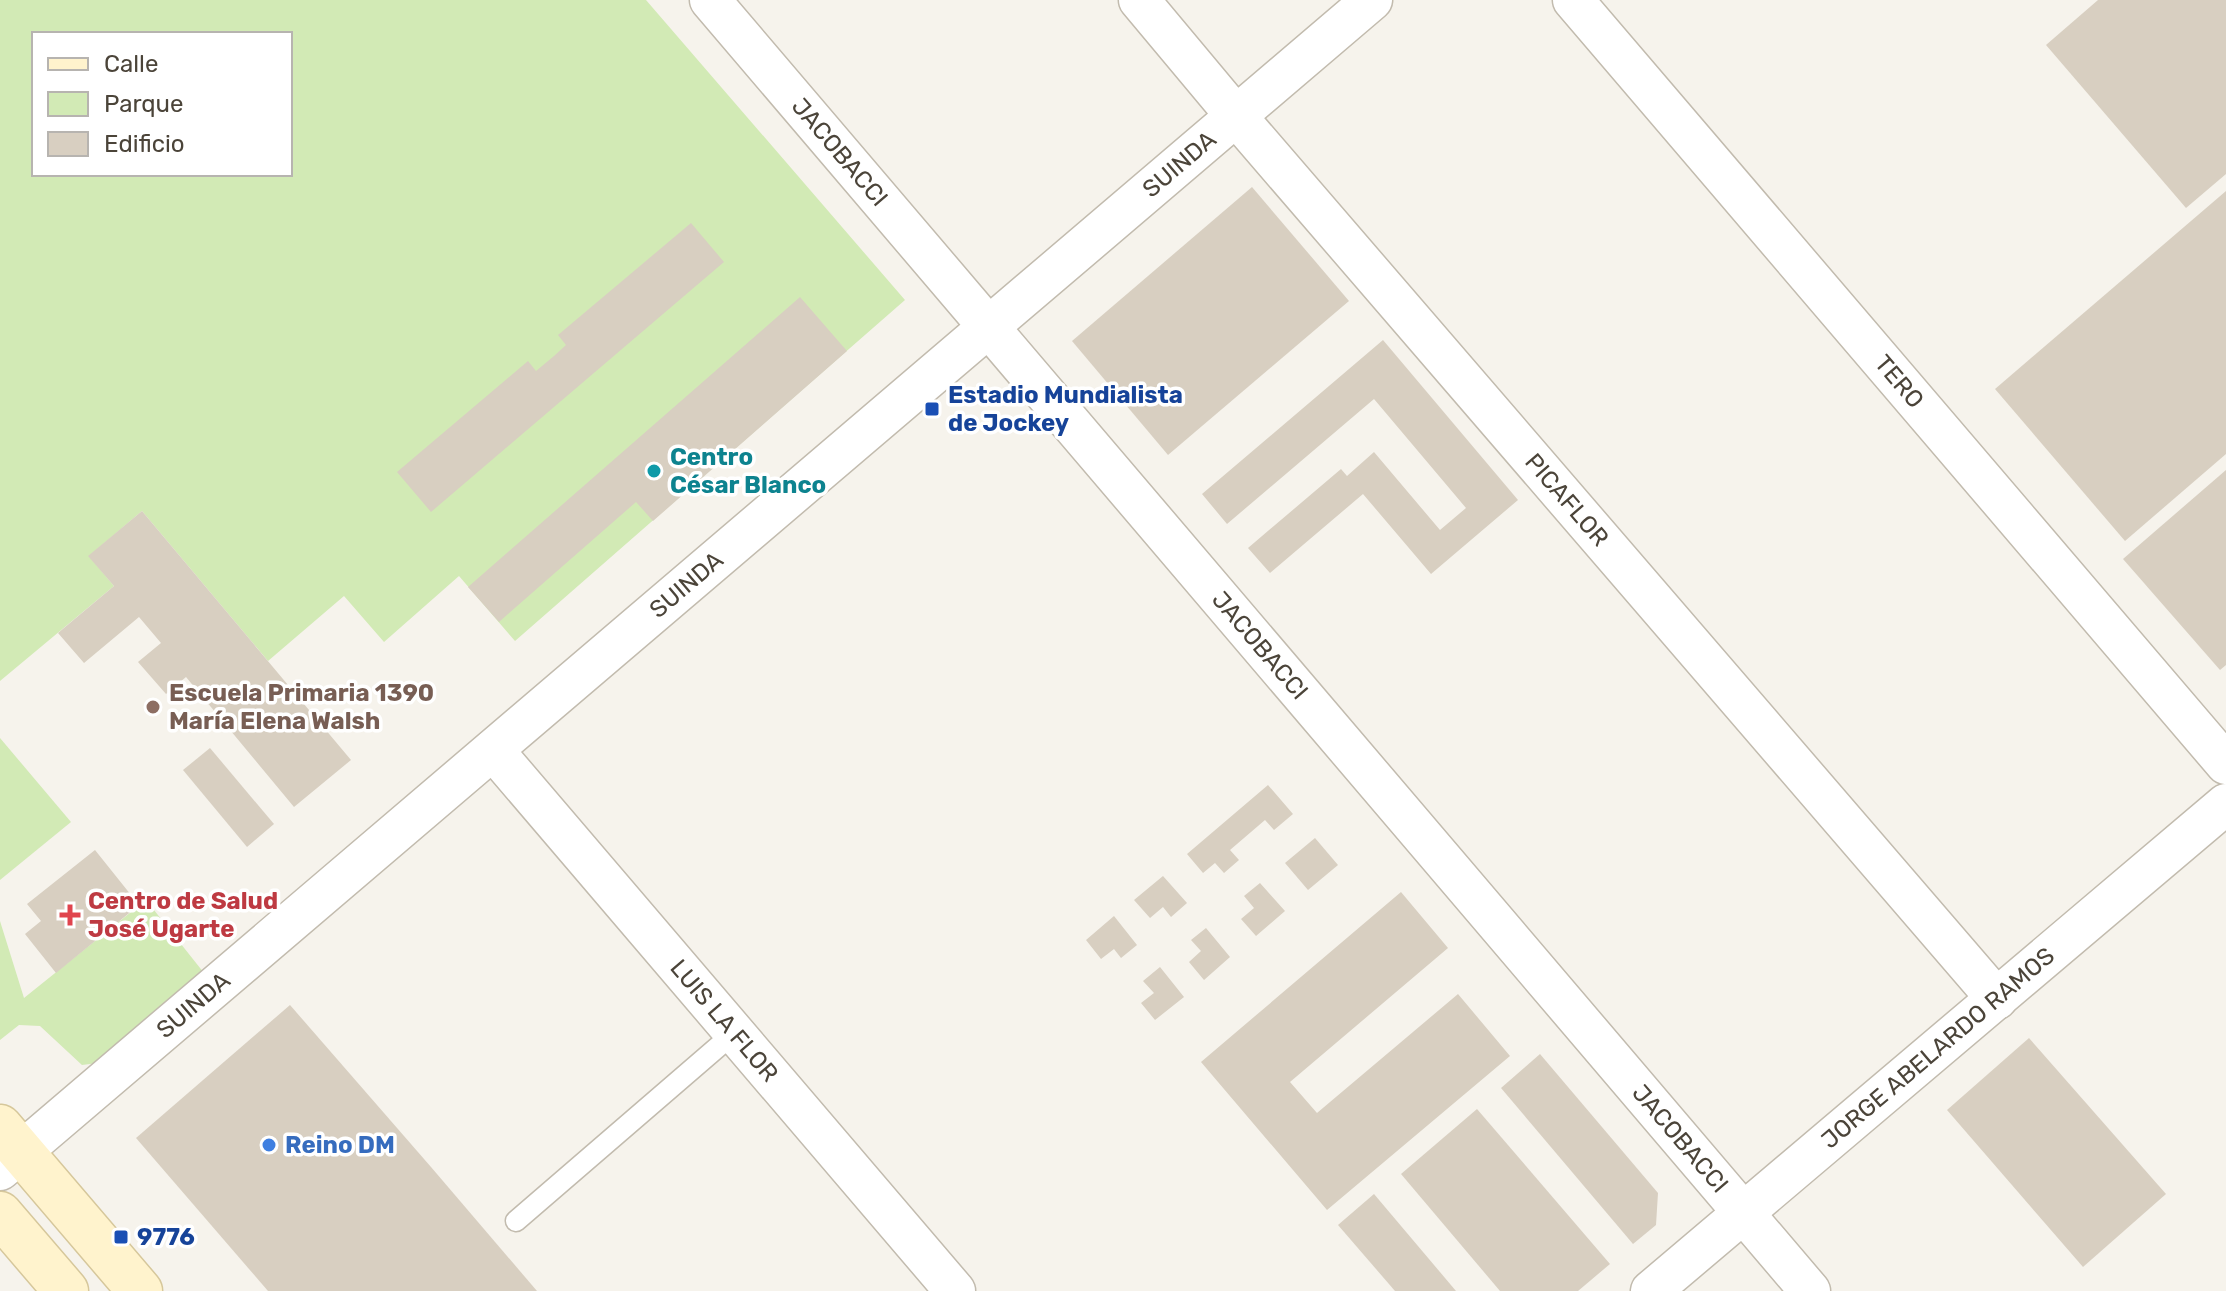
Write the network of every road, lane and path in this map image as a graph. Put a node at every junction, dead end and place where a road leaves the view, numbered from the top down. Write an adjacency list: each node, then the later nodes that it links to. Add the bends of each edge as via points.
1 (710, 0): 6 (street, JACOBACCI)
2 (1139, 0): 5 (street, PICAFLOR)
3 (1372, 0): 5 (street, SUINDA)
4 (1573, 0): 8 (street, TERO)
5 (1236, 116): 6 (street, SUINDA); 10 (street, PICAFLOR)
6 (990, 326): 7 (street, SUINDA); 13 (street, JACOBACCI)
7 (493, 750): 11 (street, LUIS LA FLOR); 12 (street, SUINDA)
8 (2226, 764)
9 (2226, 804): 10 (street, JORGE ABELARDO RAMOS)
10 (1997, 999): 13 (street, JORGE ABELARDO RAMOS)
11 (734, 1033): 15 (lane); 18 (street, LUIS LA FLOR)
12 (7, 1150): 17 (main road)
13 (1744, 1213): 19 (street, JORGE ABELARDO RAMOS); 20 (street, JACOBACCI)
14 (0, 1214): 16 (main road)
15 (516, 1221)
16 (66, 1291)
17 (140, 1291)
18 (955, 1291)
19 (1651, 1291)
20 (1810, 1291)

